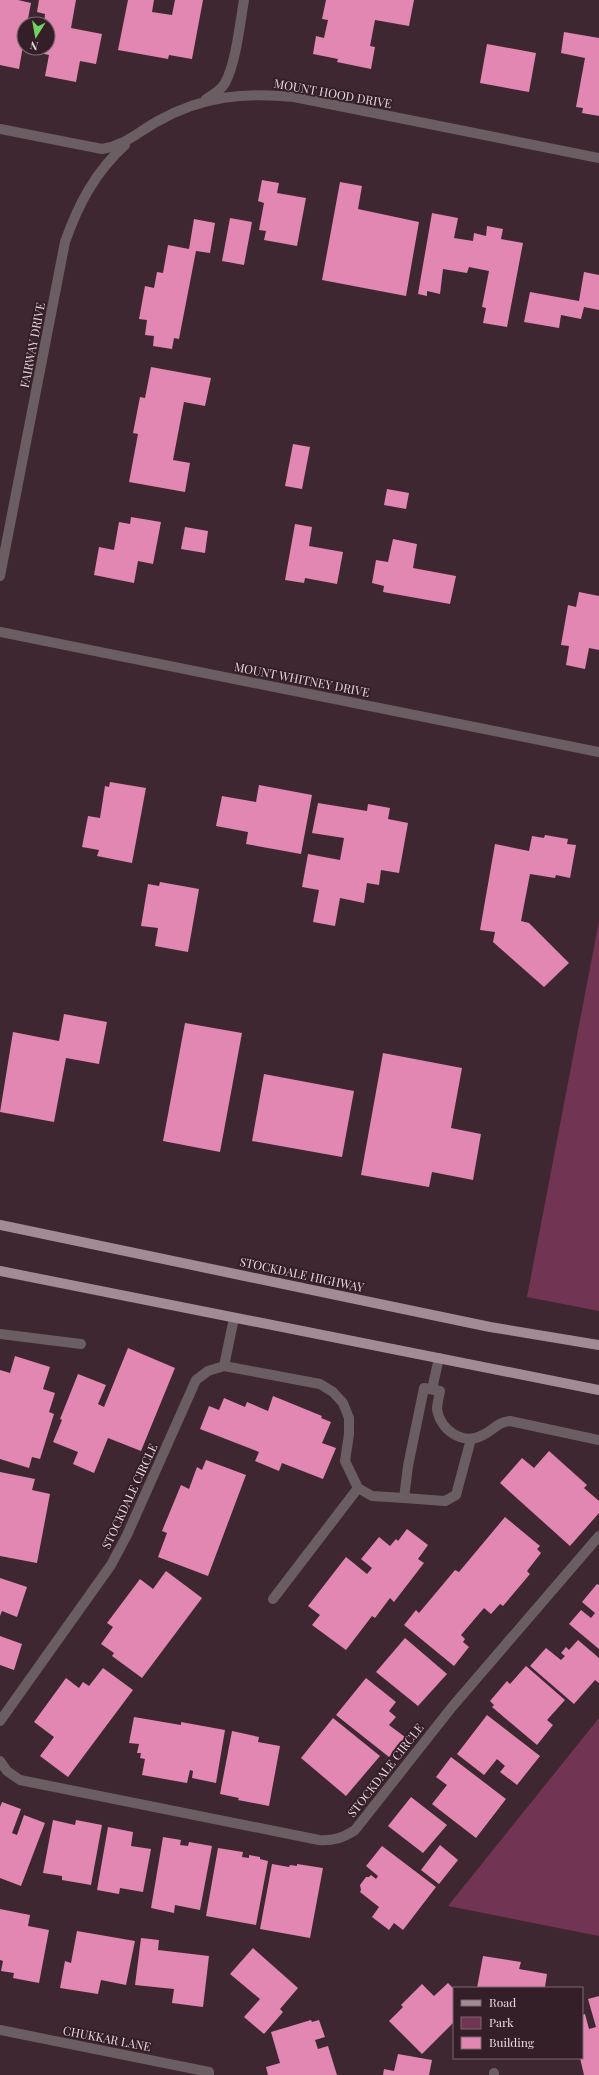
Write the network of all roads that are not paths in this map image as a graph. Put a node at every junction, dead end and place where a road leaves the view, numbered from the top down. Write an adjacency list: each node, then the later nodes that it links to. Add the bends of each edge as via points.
1 (244, 0): 2 (street, via 231,69 225,84)
2 (199, 103): 4 (street, MOUNT HOOD DRIVE, via 158,121); 5 (street, MOUNT HOOD DRIVE, via 232,96 263,94 294,97)
3 (0, 129): 4 (street, MOUNT HOOD DRIVE, via 102,149)
4 (134, 138): 6 (street, FAIRWAY DRIVE, via 114,155 93,182 76,213 65,242)
5 (599, 158)
6 (0, 576)
7 (0, 632): 8 (street, MOUNT WHITNEY DRIVE)
8 (599, 752)
9 (0, 1225): 14 (main road, STOCKDALE HIGHWAY, via 497,1328)
10 (0, 1271): 11 (main road)
11 (234, 1318): 15 (main road); 16 (street)
12 (0, 1334): 13 (street)
13 (81, 1344)
14 (599, 1345)
15 (439, 1358): 17 (street); 18 (main road)
16 (224, 1366): 21 (street, via 320,1384 333,1392 343,1403 349,1418 345,1461); 25 (street, STOCKDALE CIRCLE, via 208,1371 196,1380 127,1535 111,1565)
17 (432, 1389): 19 (street, via 440,1391 437,1408 441,1421 449,1432); 22 (street, via 424,1388)
18 (599, 1390)
19 (471, 1439): 20 (street, via 483,1436 500,1423 510,1421); 22 (street, via 456,1495 445,1501)
20 (599, 1440)
21 (358, 1488): 22 (street, via 372,1496); 24 (street)
22 (404, 1498)
23 (599, 1536): 26 (street, STOCKDALE CIRCLE, via 452,1707 355,1830 342,1838 319,1840 20,1780 7,1772)
24 (273, 1599)
25 (0, 1721)
26 (0, 1761)
27 (0, 2030): 28 (street, CHUKKAR LANE)
28 (209, 2073)

